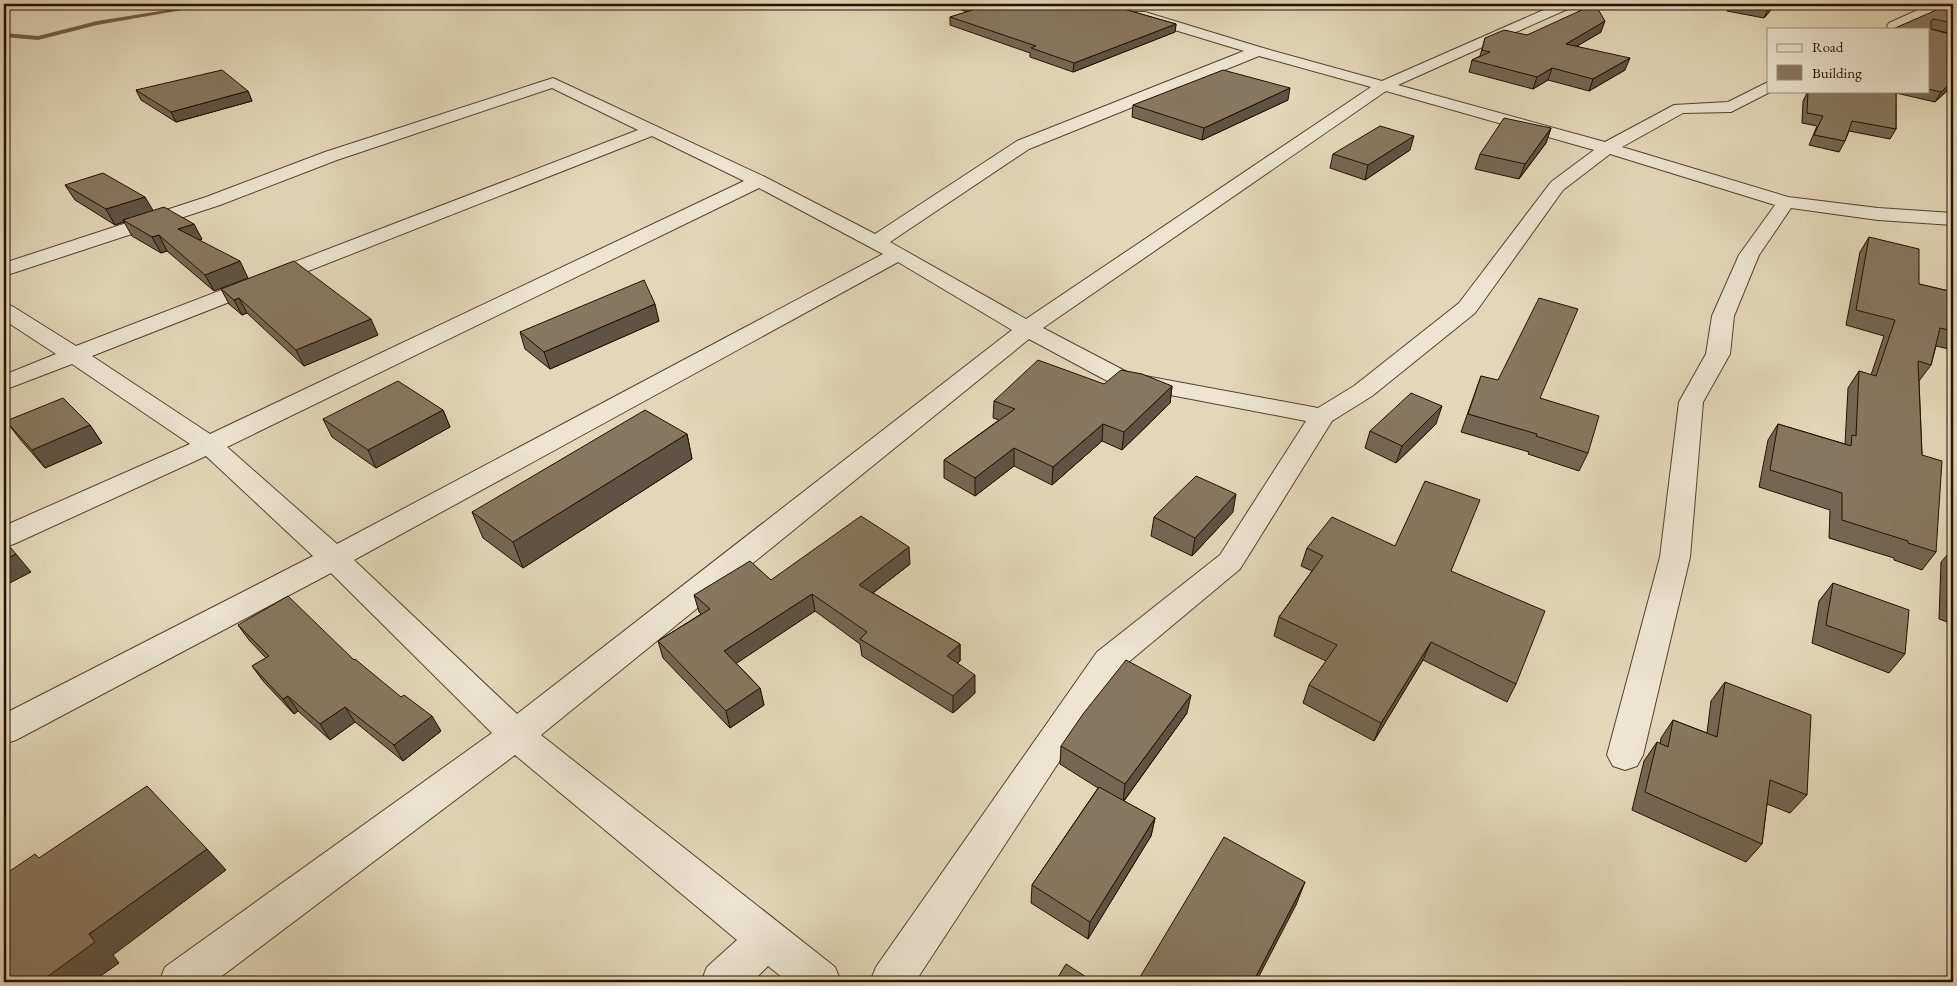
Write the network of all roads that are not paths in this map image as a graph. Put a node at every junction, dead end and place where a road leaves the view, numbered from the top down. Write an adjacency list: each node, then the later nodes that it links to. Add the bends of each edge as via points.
1 (1120, 4): 5 (street, via 1112,7)
2 (1941, 4): 4 (street)
3 (1560, 5): 6 (street)
4 (1896, 28)
5 (1258, 52): 6 (street); 13 (street, via 1023,145)
6 (1383, 86): 9 (street); 17 (street)
7 (1767, 88): 9 (street, via 1731,107 1680,108)
8 (652, 130): 10 (street); 15 (street, via 553,83); 18 (street)
9 (1607, 148): 11 (street); 20 (street, via 1557,186 1467,308 1363,391)
10 (759, 180): 13 (street); 21 (street)
11 (1786, 202): 12 (street, via 1878,214); 26 (street, via 1749,255 1724,316 1718,354 1691,402 1675,557)
12 (1953, 219)
13 (876, 242): 14 (street)
14 (898, 254): 17 (street); 23 (street)
15 (4, 270)
16 (4, 311): 18 (street)
17 (1027, 329): 20 (street, via 1122,379); 25 (street)
18 (74, 355): 19 (street); 21 (street)
19 (4, 383)
20 (1322, 416): 31 (street, via 1230,562 1108,661)
21 (209, 445): 22 (street); 23 (street)
22 (4, 537)
23 (334, 558): 24 (street); 25 (street)
24 (4, 730)
25 (516, 735): 27 (street); 28 (street)
26 (1625, 755)
27 (766, 940): 29 (street); 30 (street)
28 (180, 982)
29 (722, 982)
30 (820, 982)
31 (891, 982)

